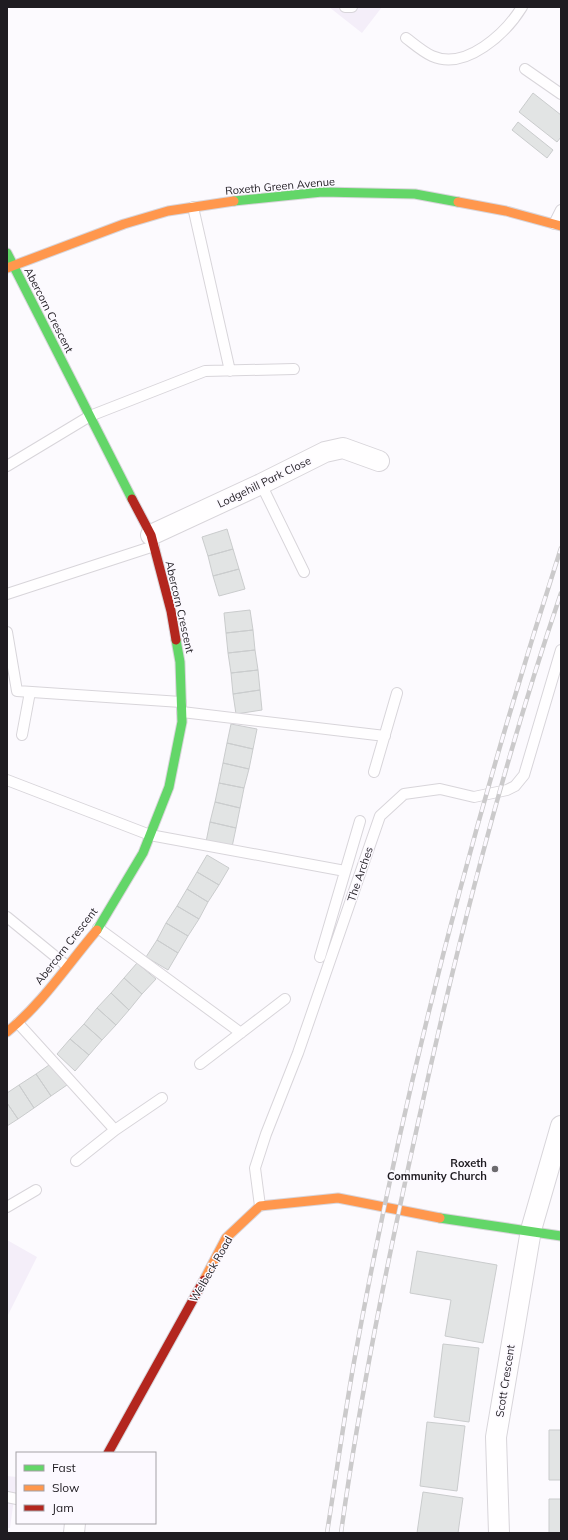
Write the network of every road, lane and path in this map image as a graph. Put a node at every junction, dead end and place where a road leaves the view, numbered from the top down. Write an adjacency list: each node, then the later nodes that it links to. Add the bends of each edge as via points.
1 (345, 7): 2 (lane)
2 (352, 7)
3 (522, 7): 4 (lane, via 514,20 496,38 478,50 456,58 443,59 431,56)
4 (406, 38)
5 (525, 69): 6 (lane)
6 (561, 94)
7 (193, 207): 9 (street, Roxeth Green Avenue, via 322,192 415,194 506,211); 11 (street, Roxeth Green Avenue, via 168,211 124,224); 13 (lane)
8 (561, 210): 9 (lane)
9 (558, 225)
10 (7, 253): 11 (street, Abercorn Crescent)
11 (10, 266): 14 (street, Abercorn Crescent)
12 (294, 369): 13 (lane)
13 (230, 371): 14 (lane, via 205,372)
14 (90, 416): 16 (lane); 18 (street, Abercorn Crescent)
15 (379, 461): 17 (street, Lodgehill Park Close, via 343,448 337,449 325,452)
16 (7, 466)
17 (261, 484): 18 (street, Lodgehill Park Close); 19 (lane)
18 (152, 540): 20 (lane); 26 (street, Abercorn Crescent, via 171,611 180,662)
19 (304, 572)
20 (7, 594)
21 (7, 632): 22 (lane)
22 (9, 650): 24 (lane, via 17,691)
23 (561, 650): 48 (lane, The Arches, via 524,775 515,786 474,797 440,789 404,794 380,816 298,1053 255,1168)
24 (30, 692): 26 (lane); 27 (lane)
25 (397, 693): 28 (lane)
26 (182, 707): 28 (lane); 32 (street, Abercorn Crescent, via 182,722 169,786)
27 (22, 735)
28 (385, 736): 29 (lane)
29 (374, 772)
30 (7, 780): 32 (lane)
31 (360, 821): 33 (lane)
32 (150, 835): 33 (lane); 35 (street, Abercorn Crescent, via 143,853)
33 (345, 872): 36 (lane)
34 (7, 917): 37 (lane)
35 (98, 928): 37 (street, Abercorn Crescent); 41 (lane)
36 (320, 957)
37 (67, 966): 39 (street, Abercorn Crescent)
38 (285, 999): 41 (lane)
39 (18, 1022): 40 (street, Abercorn Crescent); 45 (lane)
40 (7, 1032)
41 (241, 1033): 42 (lane)
42 (200, 1064)
43 (162, 1098): 45 (lane)
44 (561, 1126): 50 (street, Scott Crescent)
45 (115, 1130): 46 (lane)
46 (76, 1161)
47 (36, 1190): 49 (lane)
48 (260, 1206): 50 (street, via 338,1198 440,1218); 52 (street, Welbeck Road, via 226,1238)
49 (7, 1207)
50 (531, 1230): 51 (street); 53 (street, Scott Crescent, via 496,1437)
51 (561, 1236)
52 (109, 1452)
53 (499, 1533)

